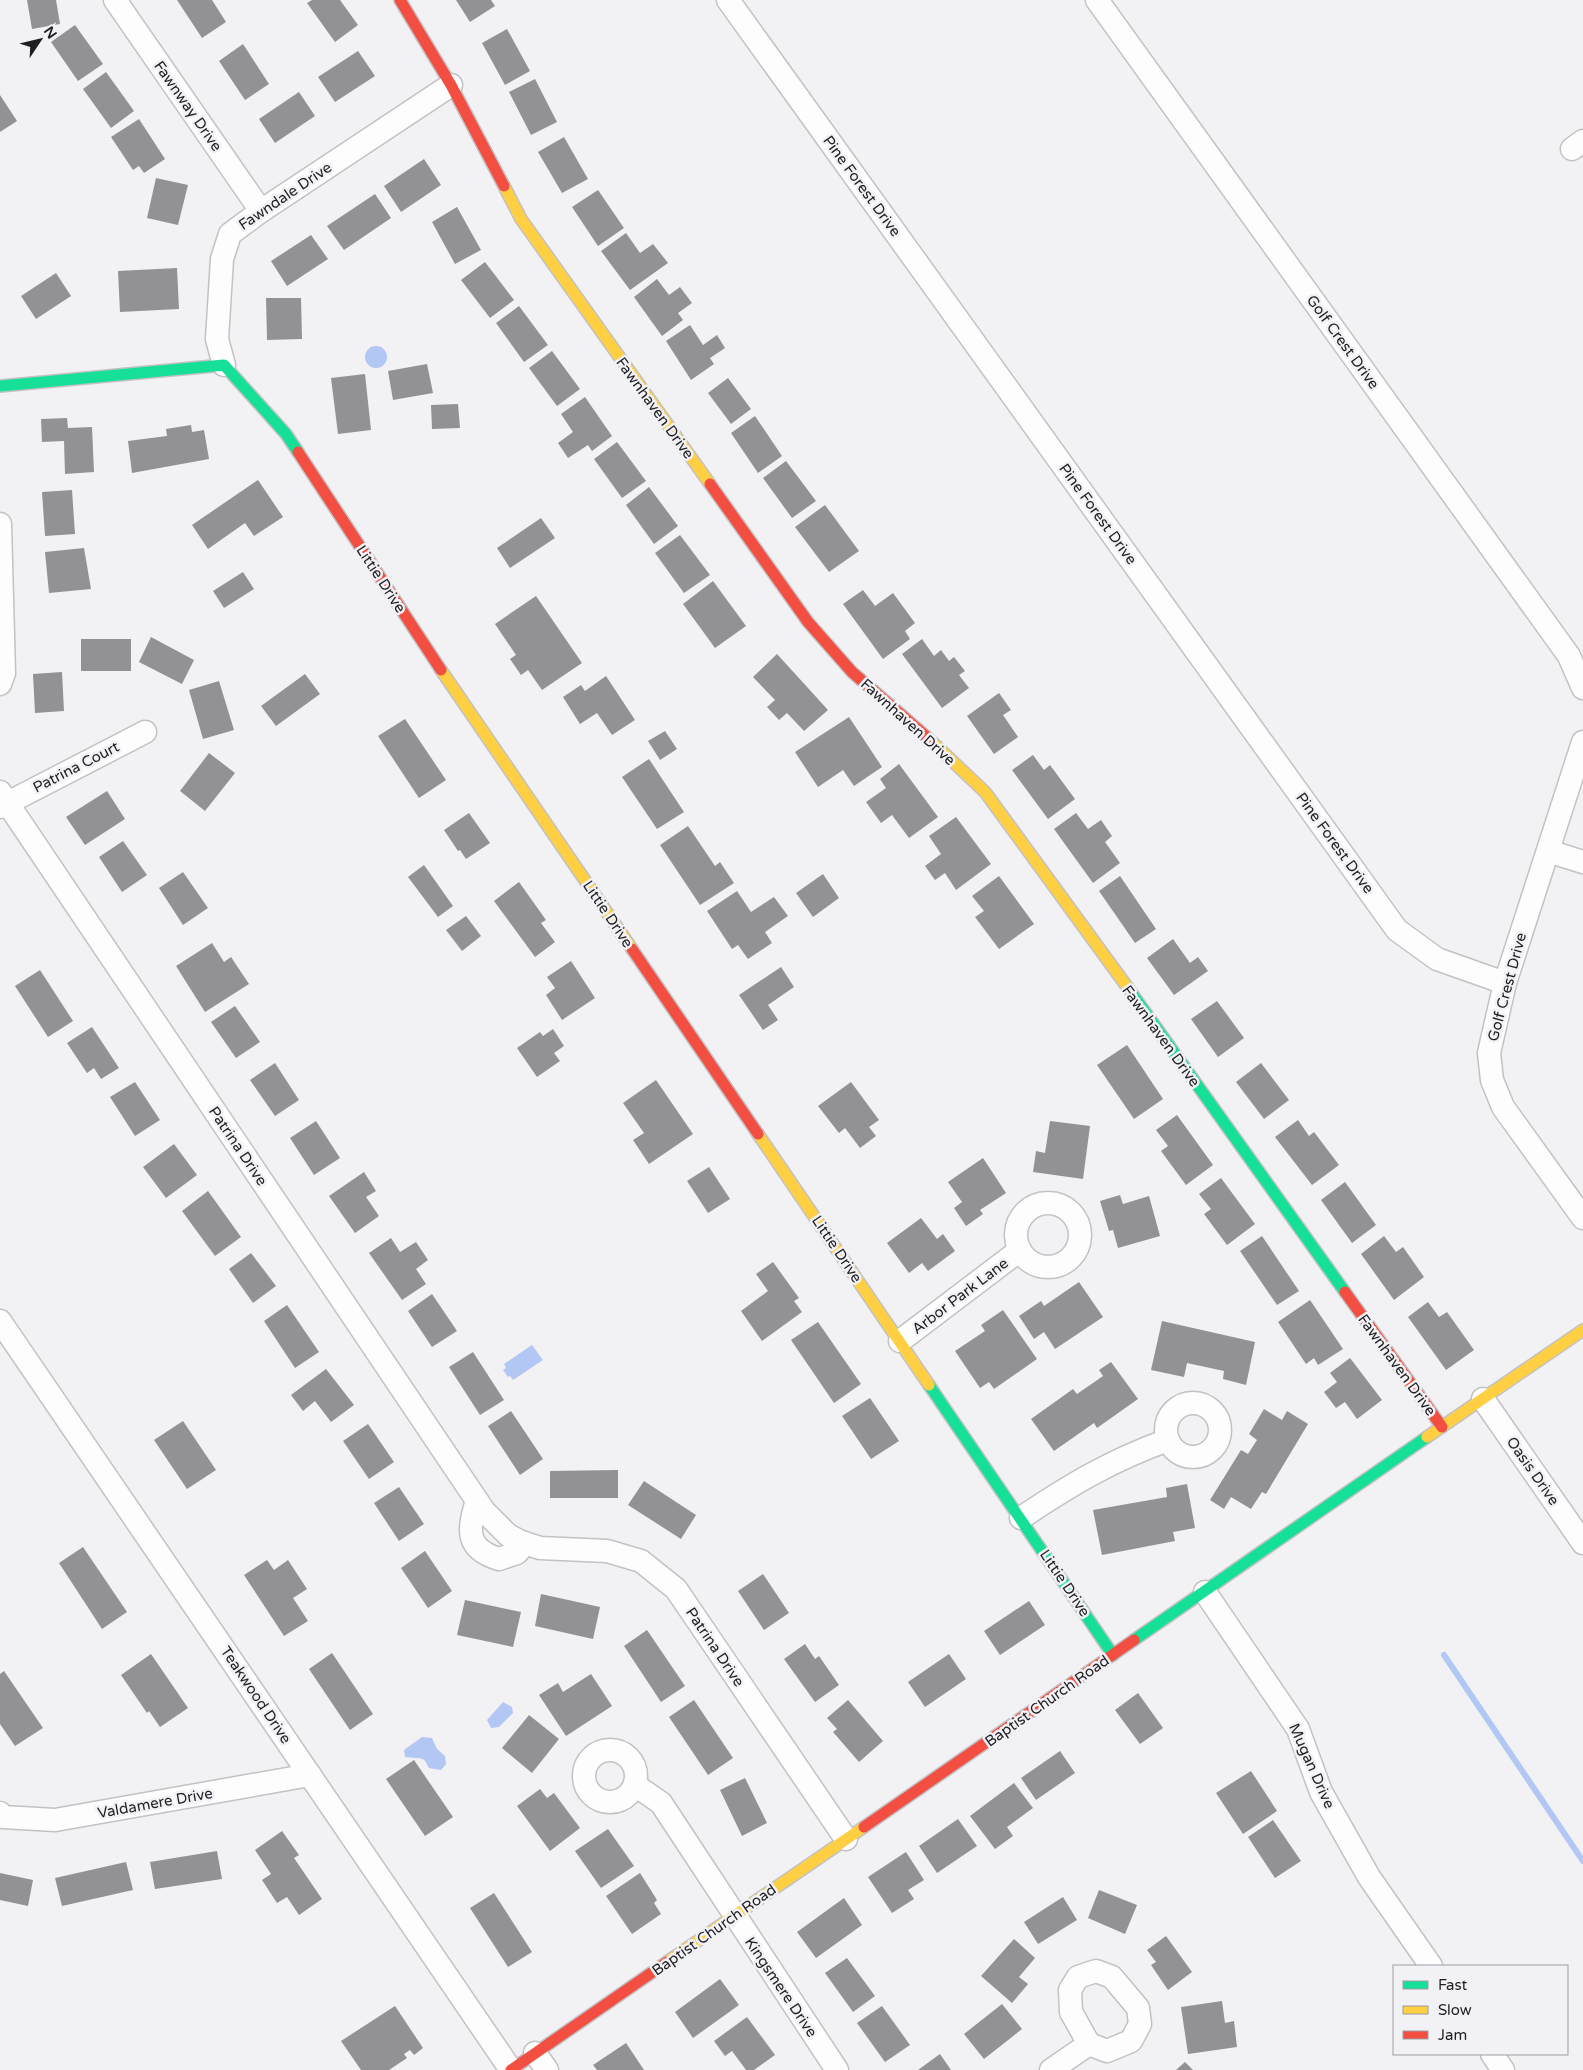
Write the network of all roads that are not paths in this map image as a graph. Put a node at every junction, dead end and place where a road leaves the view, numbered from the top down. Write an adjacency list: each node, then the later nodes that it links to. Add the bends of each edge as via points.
1 (115, 0): 6 (street, Fawnway Drive)
2 (400, 0): 5 (street, Fawnhaven Drive)
3 (728, 0): 18 (street, Pine Forest Drive, via 1397,930 1437,959)
4 (1107, 4): 12 (street, Golf Crest Drive, via 1569,656)
5 (451, 85): 6 (street, Fawndale Drive); 25 (street, Fawnhaven Drive, via 521,219 808,622 852,672 985,792)
6 (261, 212): 7 (street, Fawndale Drive, via 230,234 222,259 217,339)
7 (224, 365): 8 (street); 23 (street, Littie Drive, via 286,434 446,677)
8 (0, 386)
9 (0, 524): 10 (street)
10 (1, 603): 11 (street, via 4,673)
11 (0, 684)
12 (1583, 688)
13 (145, 732): 15 (street, Patrina Court)
14 (1583, 742): 16 (street, Golf Crest Drive)
15 (2, 800): 27 (street, Patrina Drive)
16 (1548, 851): 17 (street); 18 (street, Golf Crest Drive)
17 (1583, 862)
18 (1505, 983): 19 (street, Golf Crest Drive, via 1489,1053 1492,1080 1503,1107)
19 (1583, 1218)
20 (1020, 1250): 23 (street, Arbor Park Lane)
21 (0, 1321): 33 (street, Teakwood Drive)
22 (1583, 1330): 24 (street, Baptist Church Road)
23 (900, 1341): 28 (street, Littie Drive)
24 (1483, 1399): 25 (street, Baptist Church Road); 30 (street, Oasis Drive)
25 (1442, 1427): 31 (street, Baptist Church Road)
26 (1168, 1440): 28 (street, via 1117,1460 1072,1484)
27 (476, 1501): 29 (street, Patrina Drive, via 508,1535); 29 (street, via 471,1518 471,1537 478,1550 499,1559 516,1552)
28 (1021, 1518): 32 (street, Littie Drive)
29 (525, 1543): 36 (street, Patrina Drive, via 540,1548 607,1551 641,1561 676,1589)
30 (1583, 1543)
31 (1205, 1592): 32 (street, Baptist Church Road); 38 (street, Mugan Drive, via 1298,1730 1321,1792 1369,1877)
32 (1113, 1655): 36 (street, Baptist Church Road)
33 (310, 1776): 35 (street, Valdamere Drive, via 55,1820 3,1817); 42 (street, Teakwood Drive)
34 (635, 1785): 37 (street, Kingsmere Drive, via 661,1803)
35 (0, 1814)
36 (846, 1839): 37 (street, Baptist Church Road)
37 (734, 1916): 41 (street, Baptist Church Road); 43 (street, Kingsmere Drive)
38 (1430, 1965)
39 (1089, 2044): 44 (street)
40 (1493, 2055): 45 (street)
41 (541, 2062): 42 (street, Baptist Church Road)
42 (511, 2070)
43 (837, 2070)
44 (1051, 2070)
45 (1503, 2070)

